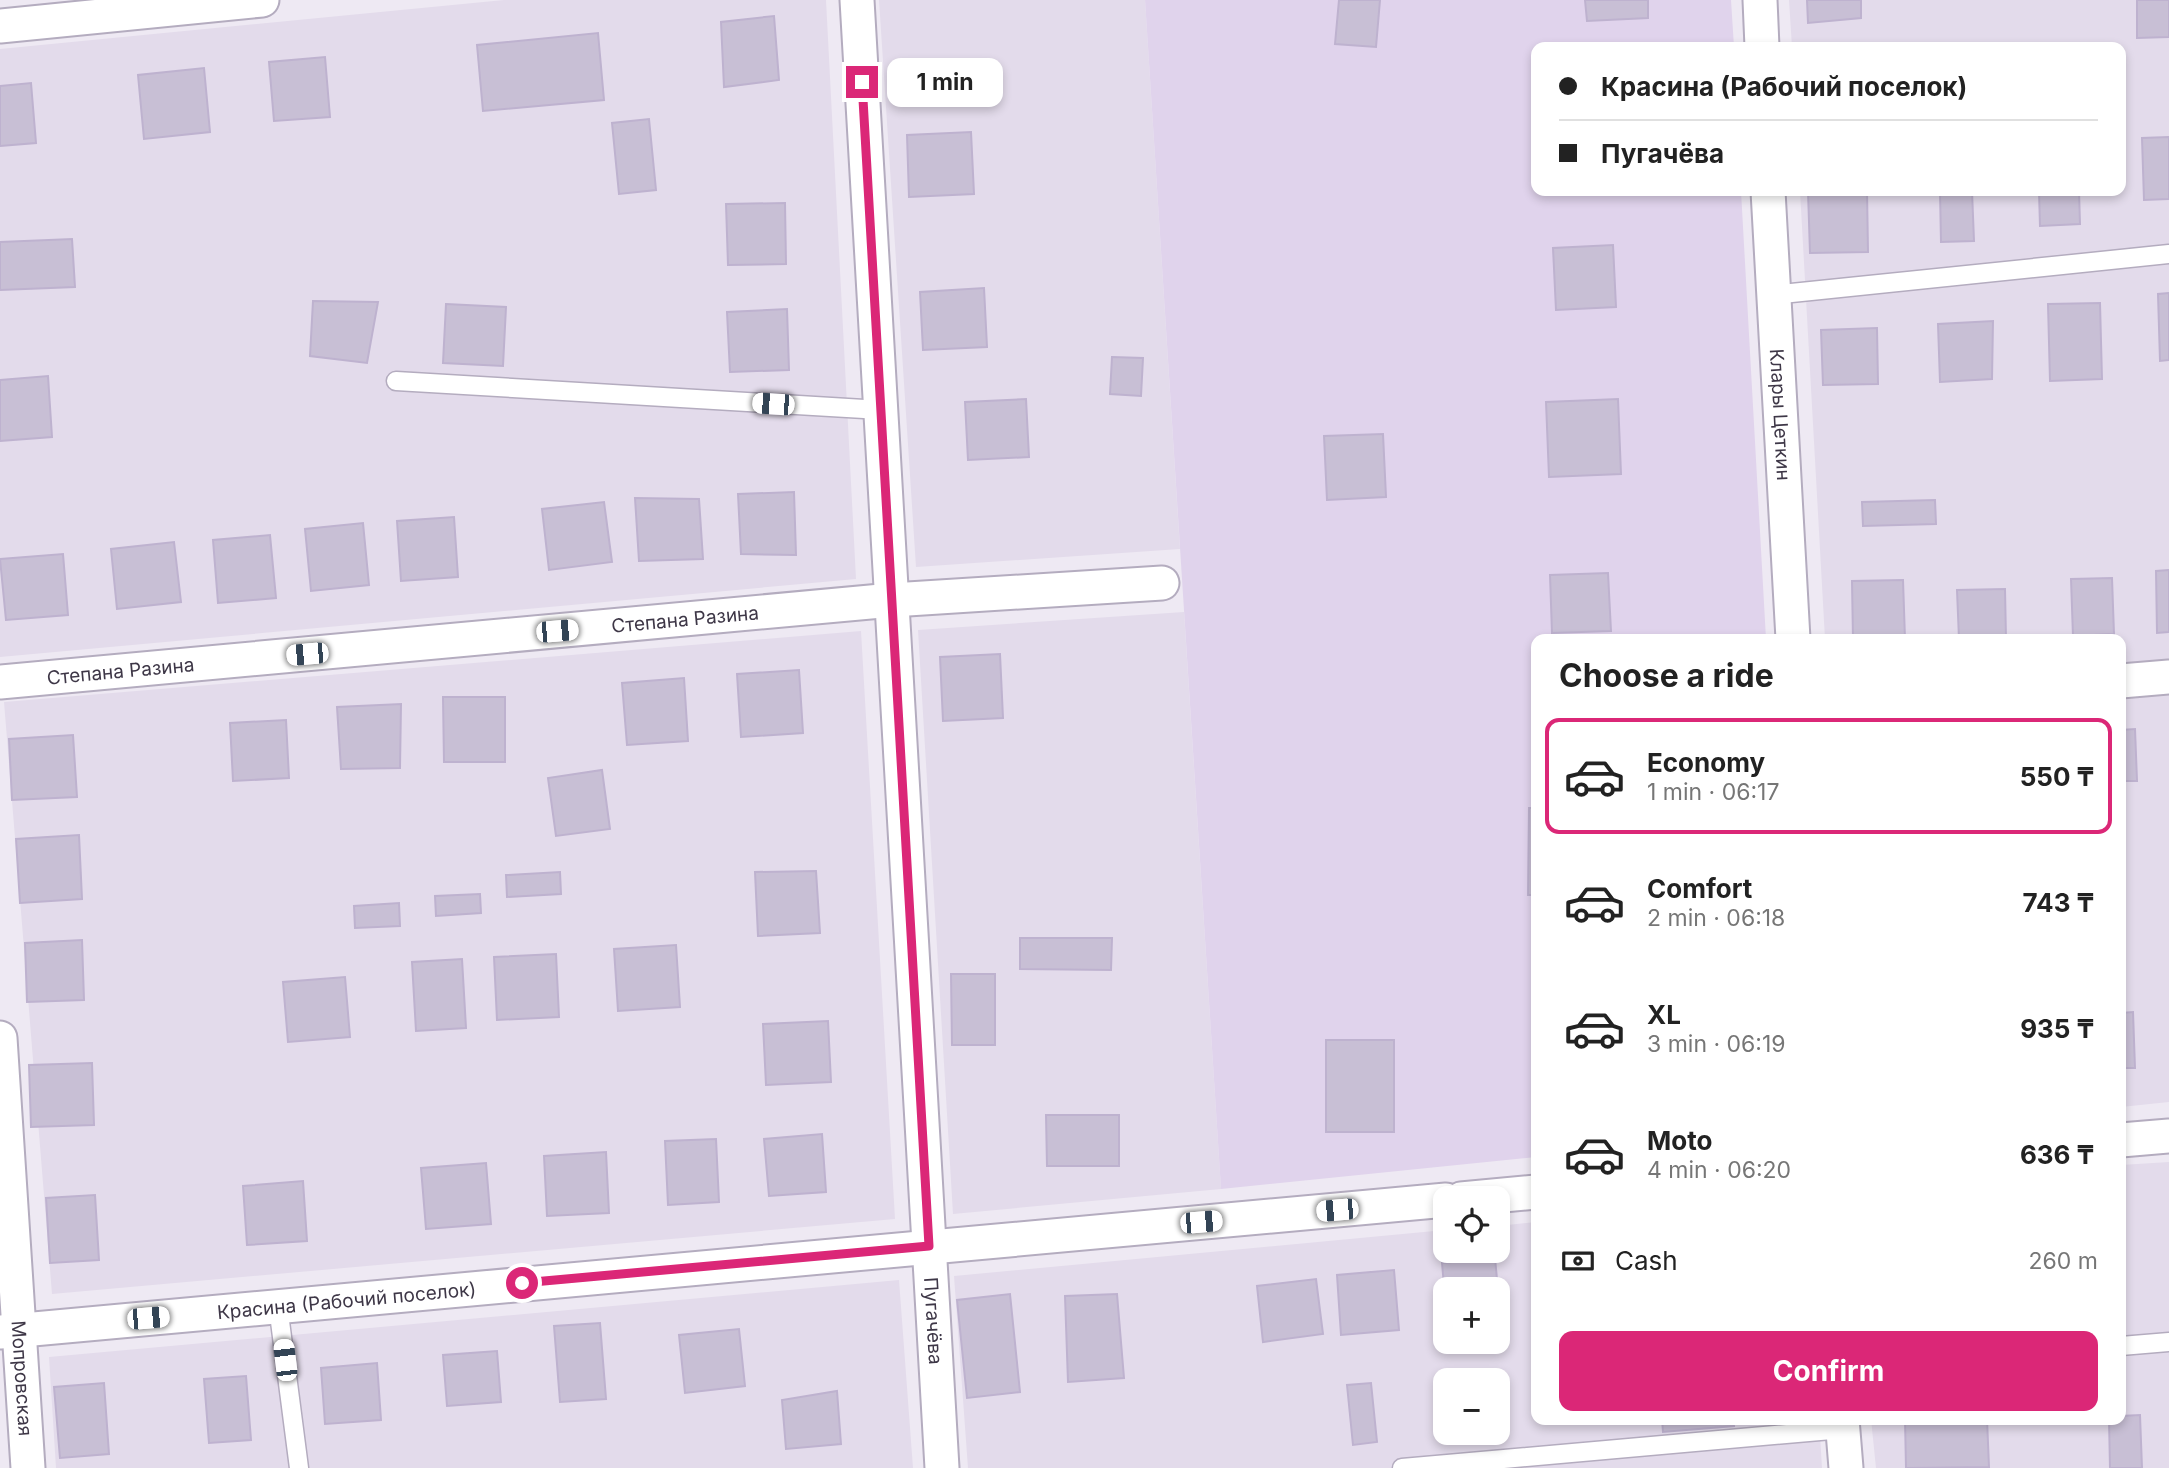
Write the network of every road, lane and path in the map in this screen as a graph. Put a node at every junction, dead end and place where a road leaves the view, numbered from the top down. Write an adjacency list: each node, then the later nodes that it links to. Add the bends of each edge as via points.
1 (262, 0): 4 (street)
2 (857, 0): 10 (street, Пугачёва)
3 (1759, 0): 5 (street)
4 (0, 26)
5 (1762, 42)
6 (1768, 196): 8 (street, Клары Цеткин)
7 (2169, 254): 8 (lane)
8 (1772, 295): 13 (street, Клары Цеткин)
9 (396, 381): 10 (lane)
10 (881, 410): 12 (street, Пугачёва)
11 (1161, 583): 12 (street, Степана Разина)
12 (892, 600): 16 (street, Степана Разина); 23 (street, Пугачёва)
13 (1793, 634)
14 (2169, 677): 15 (street)
15 (2126, 681)
16 (0, 682)
17 (0, 1038): 25 (street, Мопровская)
18 (2169, 1136): 19 (street)
19 (2126, 1140)
20 (1531, 1192): 21 (street)
21 (1510, 1194)
22 (1433, 1201): 23 (street, Красина (Рабочий поселок))
23 (929, 1246): 24 (street, Красина (Рабочий поселок)); 32 (street, Пугачёва)
24 (278, 1306): 25 (street, Красина (Рабочий поселок)); 31 (lane)
25 (9, 1331): 30 (street, Мопровская)
26 (2169, 1342): 27 (lane)
27 (2126, 1346)
28 (1832, 1425): 33 (lane)
29 (1842, 1425): 34 (street)
30 (27, 1468)
31 (299, 1468)
32 (942, 1468)
33 (1402, 1468)
34 (1846, 1468)

